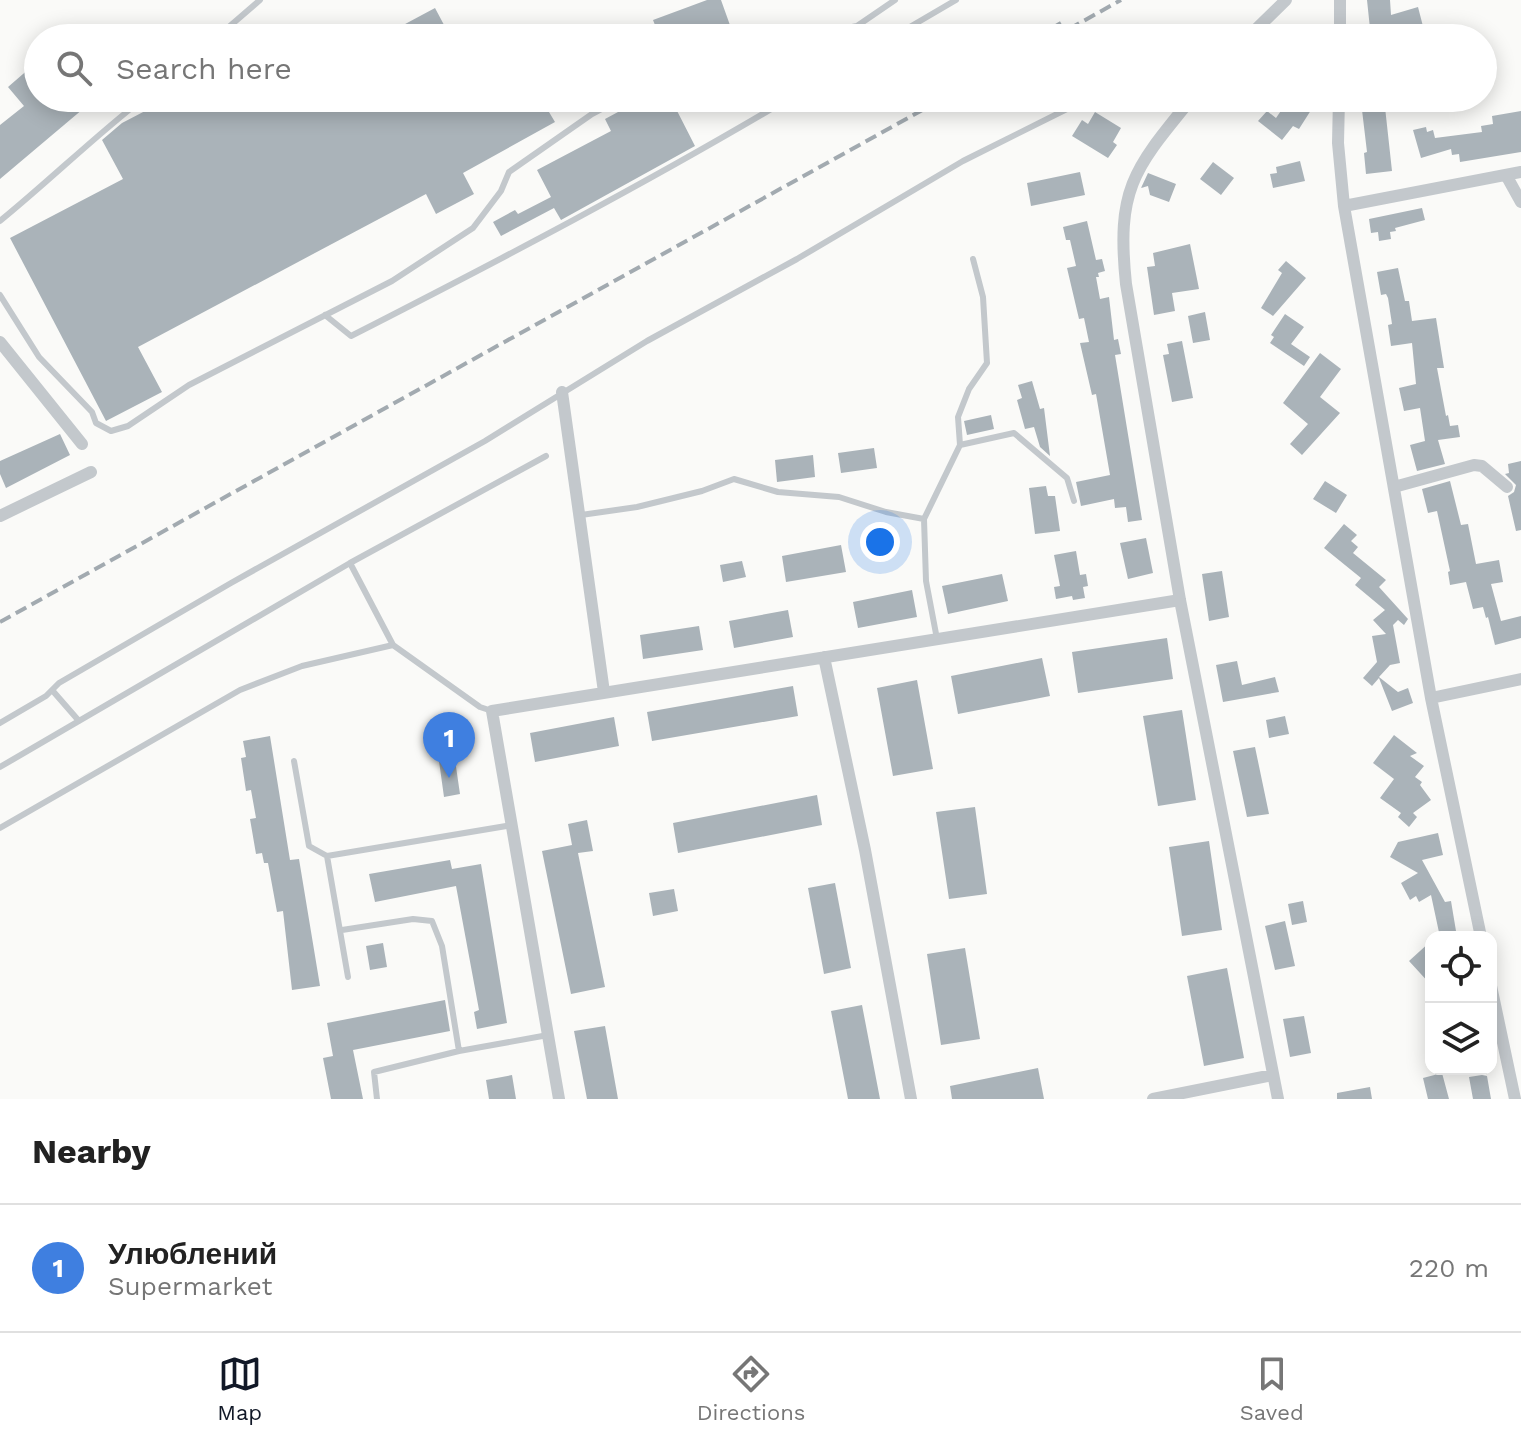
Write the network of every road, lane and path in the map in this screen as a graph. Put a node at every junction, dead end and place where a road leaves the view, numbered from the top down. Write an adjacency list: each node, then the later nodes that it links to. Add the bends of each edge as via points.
1 (260, 0): 6 (lane)
2 (956, 0): 8 (lane)
3 (1286, 0): 9 (street)
4 (1340, 0): 10 (street)
5 (892, 1): 7 (lane)
6 (232, 24)
7 (860, 24)
8 (915, 24)
9 (1261, 24)
10 (1340, 24)
11 (126, 112): 21 (lane)
12 (596, 112): 24 (lane, via 509,172 473,228 392,281)
13 (766, 112): 24 (lane, via 351,336)
14 (1061, 112): 26 (lane, via 963,161)
15 (1181, 112): 38 (street, via 1135,173 1124,206 1122,244)
16 (1339, 112): 20 (street)
17 (1521, 172): 18 (street)
18 (1506, 175): 19 (street); 20 (street)
19 (1521, 202)
20 (1344, 206): 31 (street)
21 (0, 221)
22 (973, 259): 28 (lane, via 983,297 987,363 958,417)
23 (0, 295): 24 (lane, via 39,357 92,412 96,423 111,431)
24 (325, 315)
25 (0, 342): 27 (street)
26 (562, 392): 34 (street); 43 (lane)
27 (82, 444)
28 (960, 445): 33 (lane, via 1014,433 1067,478); 36 (lane)
29 (546, 456): 37 (lane)
30 (91, 472): 35 (street)
31 (1394, 487): 32 (street, via 1474,465); 45 (street)
32 (1507, 487)
33 (1074, 501)
34 (581, 515): 36 (lane, via 637,507 734,479 778,492 839,497); 44 (street)
35 (0, 516)
36 (924, 519): 39 (lane, via 926,581)
37 (350, 563): 40 (lane); 47 (lane)
38 (1180, 600): 39 (street); 60 (street)
39 (937, 639): 41 (street)
40 (393, 645): 46 (lane); 52 (lane, via 302,666 240,690)
41 (824, 657): 44 (street); 63 (street)
42 (1521, 679): 45 (street)
43 (52, 690): 47 (lane); 48 (lane)
44 (604, 692): 46 (street)
45 (1431, 698): 55 (street)
46 (492, 711): 51 (street)
47 (79, 721): 50 (lane)
48 (0, 723)
49 (294, 761): 53 (lane, via 309,846)
50 (0, 767)
51 (512, 825): 53 (lane); 58 (street)
52 (0, 828)
53 (327, 856): 54 (lane)
54 (342, 930): 56 (lane); 59 (lane, via 432,921 442,946)
55 (1480, 931)
56 (348, 977)
57 (1495, 1003): 66 (street)
58 (548, 1035): 59 (lane); 62 (street)
59 (459, 1051): 61 (lane, via 374,1072)
60 (1273, 1075): 64 (street); 65 (street)
61 (377, 1099)
62 (559, 1099)
63 (911, 1099)
64 (1153, 1099)
65 (1278, 1099)
66 (1515, 1099)

